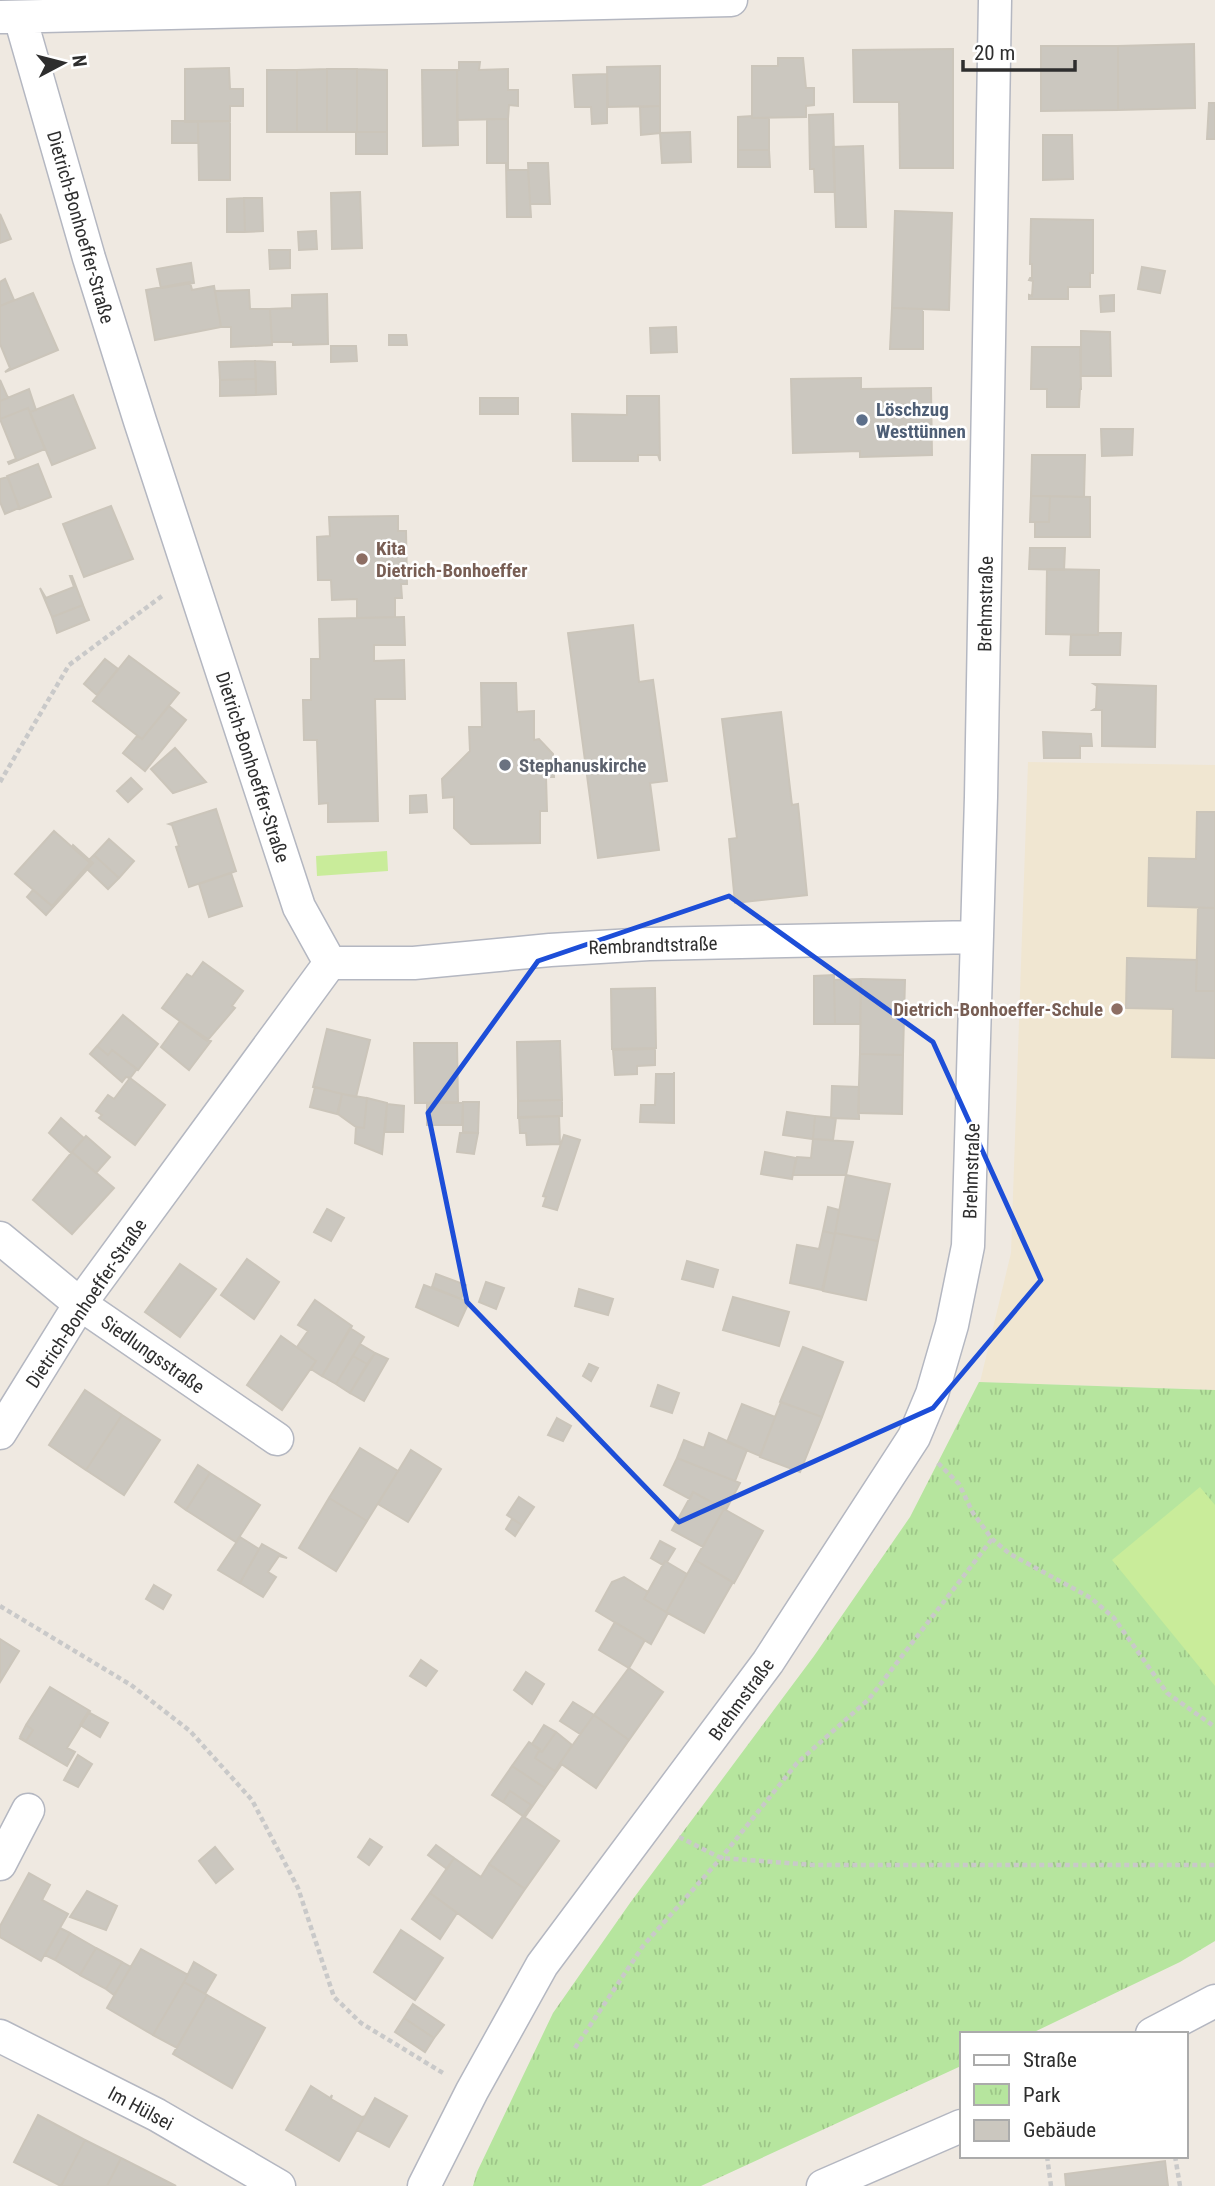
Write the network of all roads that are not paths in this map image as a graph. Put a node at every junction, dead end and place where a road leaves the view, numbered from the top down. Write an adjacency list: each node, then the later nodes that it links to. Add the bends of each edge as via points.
1 (731, 0): 3 (street)
2 (995, 0): 5 (street, Brehmstraße)
3 (170, 6): 4 (street)
4 (10, 17): 6 (street, Dietrich-Bonhoeffer-Straße, via 299,907)
5 (977, 937): 6 (street, Rembrandtstraße, via 649,944 414,963); 18 (street, Brehmstraße, via 968,1246 952,1325 914,1437 768,1662 542,1965)
6 (330, 963): 8 (street, Dietrich-Bonhoeffer-Straße)
7 (0, 1238): 8 (street, Siedlungsstraße)
8 (80, 1304): 9 (street, Dietrich-Bonhoeffer-Straße); 10 (street, Siedlungsstraße)
9 (0, 1433)
10 (277, 1439)
11 (28, 1810): 12 (street)
12 (0, 1864)
13 (1215, 2001): 14 (street)
14 (1156, 2032)
15 (0, 2036): 17 (street, Im Hülsei, via 157,2115)
16 (960, 2126): 19 (street)
17 (279, 2186)
18 (425, 2186)
19 (822, 2186)

